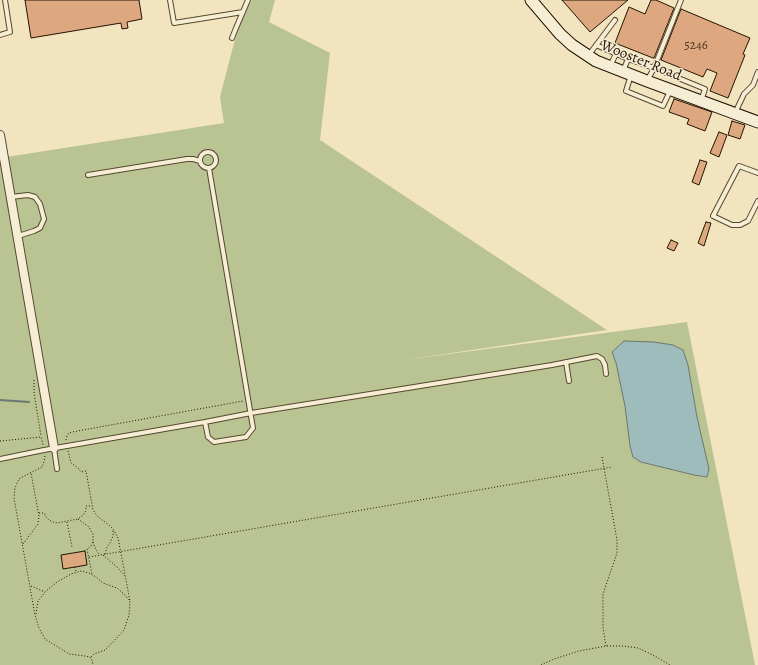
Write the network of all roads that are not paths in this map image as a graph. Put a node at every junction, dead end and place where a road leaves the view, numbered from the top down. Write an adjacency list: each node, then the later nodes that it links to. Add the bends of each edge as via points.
1 (5, 0): 8 (lane, via 10,32)
2 (170, 0): 6 (lane, via 174,24)
3 (248, 0): 6 (lane)
4 (531, 0): 12 (street, Wooster Road, via 560,34)
5 (681, 0): 15 (lane)
6 (243, 12): 9 (lane)
7 (615, 20): 10 (lane)
8 (0, 35)
9 (232, 38)
10 (596, 45): 11 (lane); 12 (lane)
11 (616, 54): 13 (lane); 14 (lane)
12 (588, 56): 14 (street, Wooster Road)
13 (628, 59): 15 (lane); 17 (lane)
14 (610, 67): 17 (street, Wooster Road)
15 (654, 68): 18 (lane); 20 (lane, via 704,88)
16 (758, 72): 21 (lane)
17 (627, 73): 18 (street, Wooster Road); 19 (lane, via 626,91 663,106)
18 (647, 81): 19 (street, Wooster Road)
19 (671, 90): 20 (street, Wooster Road)
20 (701, 101): 21 (street, Wooster Road)
21 (735, 114): 22 (street, Wooster Road)
22 (758, 122)
23 (0, 135): 28 (street)
24 (200, 161): 25 (lane, via 204,167); 25 (lane, via 203,153 213,153 216,160); 27 (lane, via 187,159)
25 (209, 168): 34 (lane)
26 (758, 174): 29 (lane, via 739,166 713,216 732,225 740,225 748,221)
27 (88, 175)
28 (11, 197): 30 (street); 30 (lane, via 35,197 44,219 40,228)
29 (758, 201)
30 (18, 236): 36 (street)
31 (566, 362): 32 (lane, via 597,356 605,365); 33 (lane); 34 (lane)
32 (606, 374)
33 (569, 381)
34 (251, 413): 35 (lane); 35 (lane, via 253,428 246,437 214,442 208,437)
35 (205, 422): 36 (lane)
36 (54, 448): 37 (lane); 38 (lane)
37 (0, 459)
38 (57, 468)

